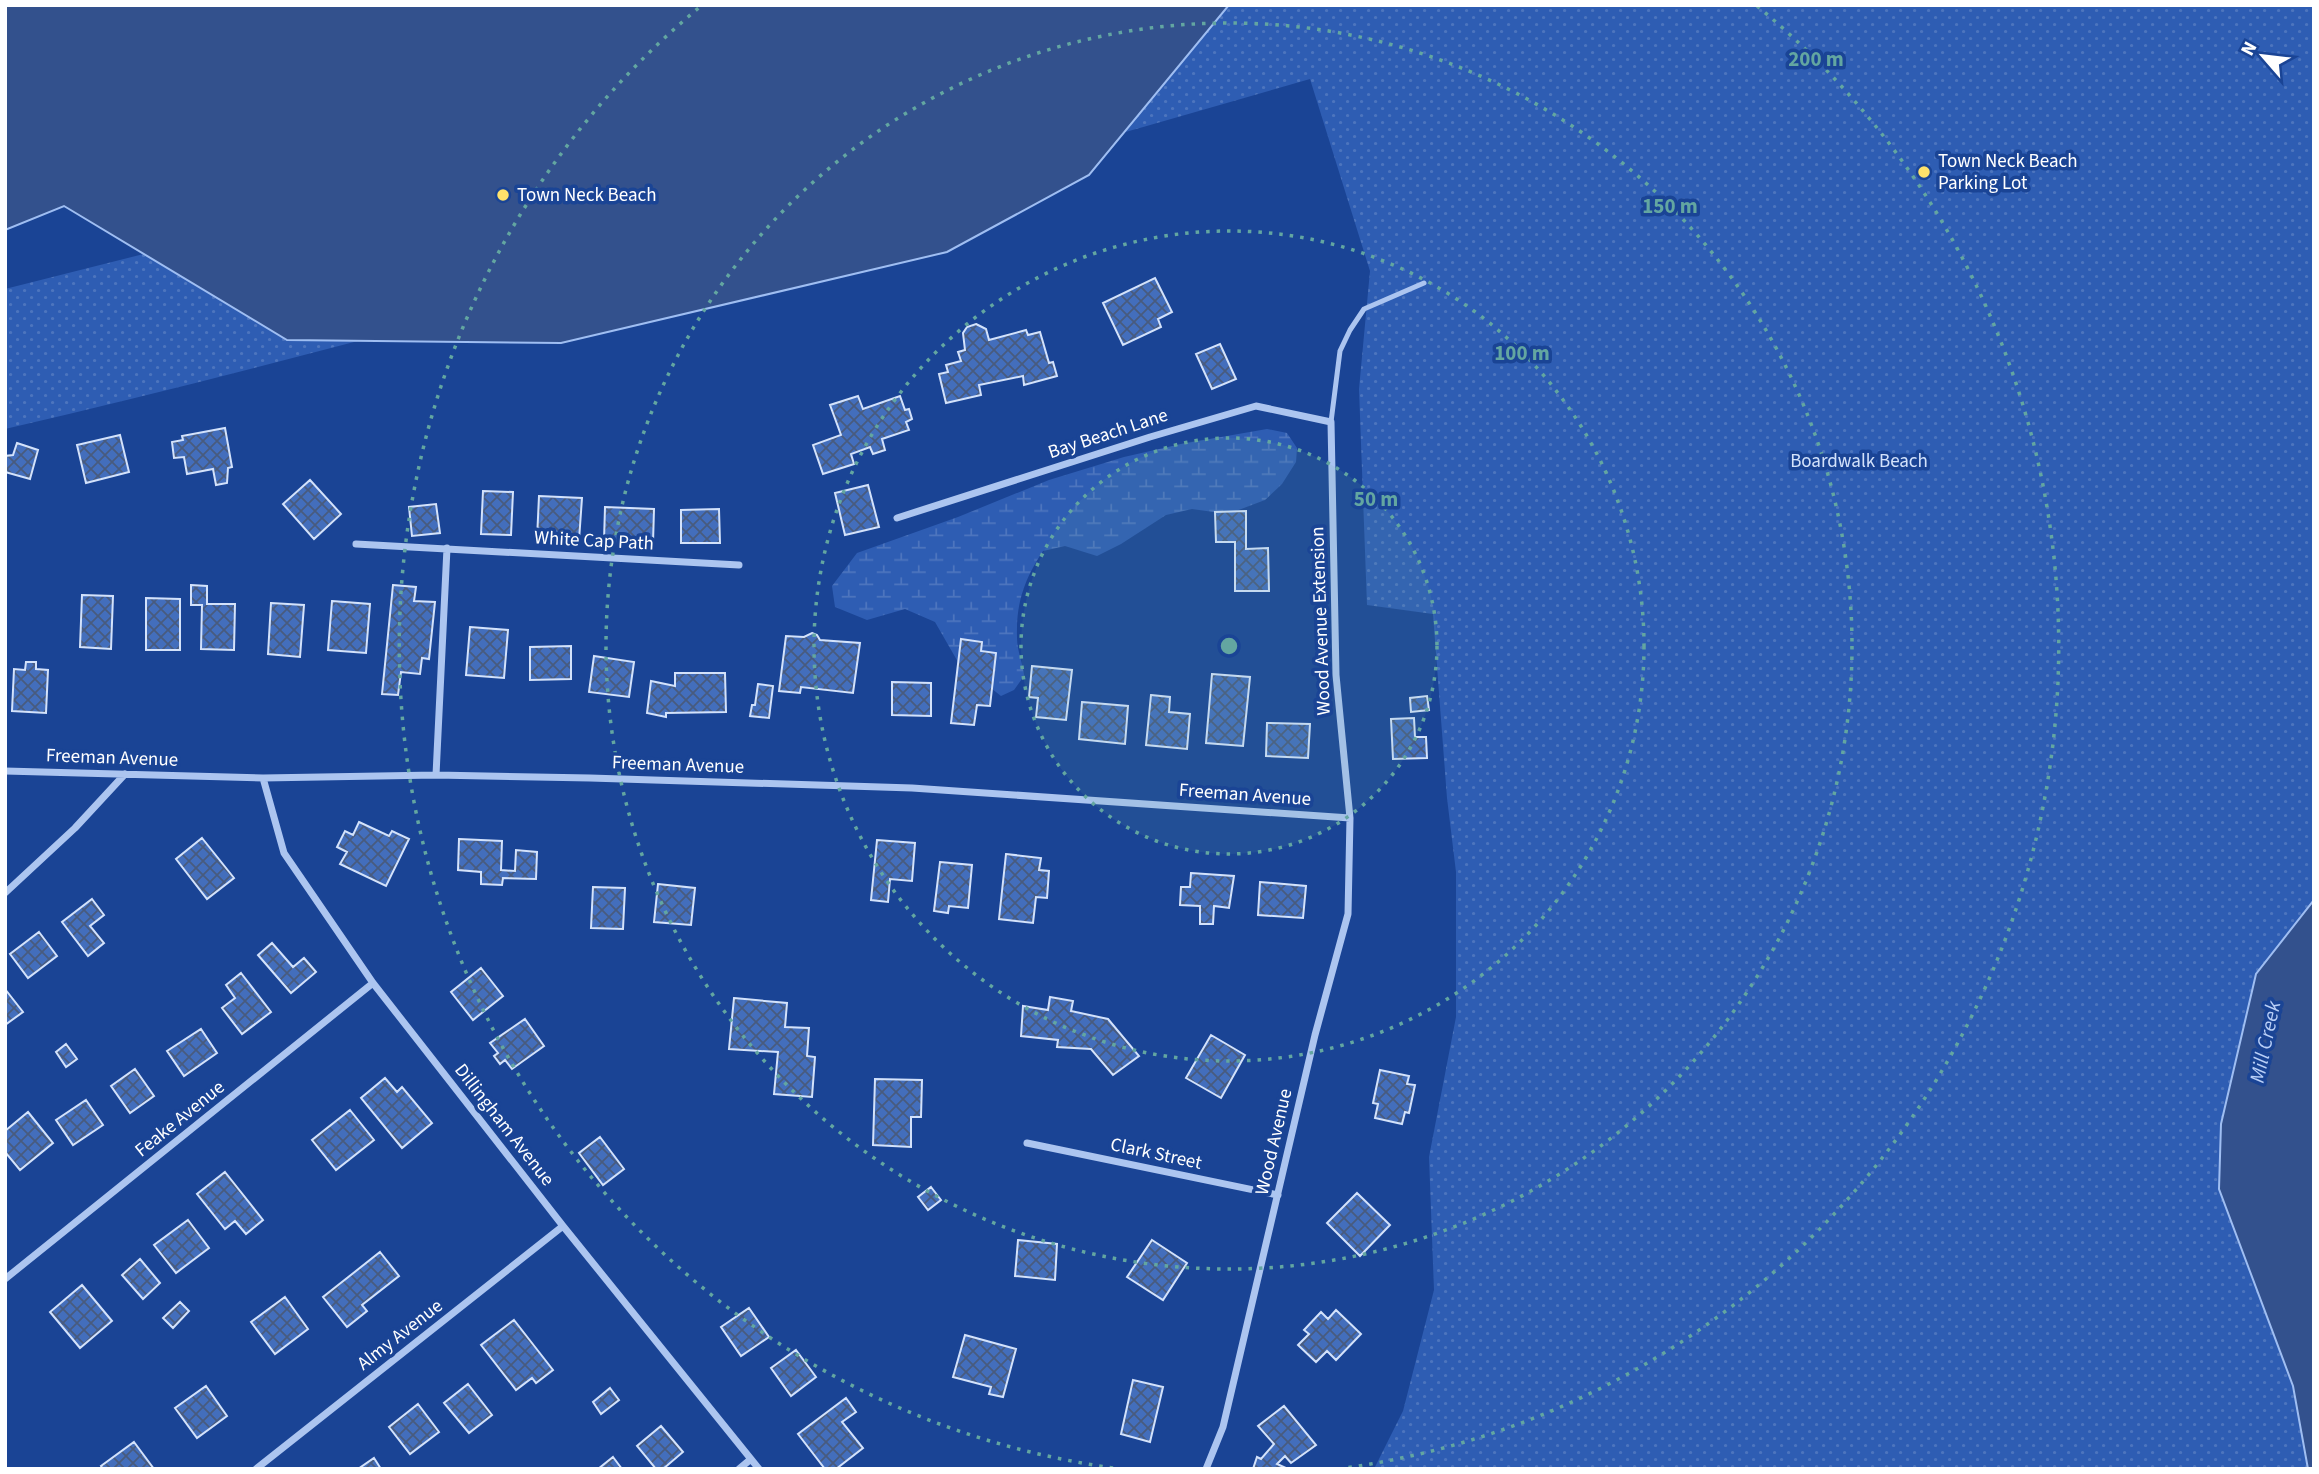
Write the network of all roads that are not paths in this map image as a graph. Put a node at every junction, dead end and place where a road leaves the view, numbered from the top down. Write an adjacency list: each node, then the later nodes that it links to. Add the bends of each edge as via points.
1 (1424, 283): 2 (lane, via 1364,309 1340,351)
2 (1331, 422): 3 (street, Bay Beach Lane, via 1256,406); 11 (street, Wood Avenue Extension, via 1336,675)
3 (898, 517)
4 (356, 544): 5 (street, White Cap Path)
5 (447, 548): 6 (street, White Cap Path); 9 (street)
6 (739, 565)
7 (5, 771): 8 (street, Freeman Avenue)
8 (124, 774): 10 (street, Freeman Avenue); 12 (street, via 75,828)
9 (436, 775): 10 (street, Freeman Avenue); 11 (street, Freeman Avenue, via 912,788)
10 (263, 778): 13 (street, Dillingham Avenue, via 285,853)
11 (1350, 818): 15 (street, Wood Avenue, via 1348,914)
12 (5, 893)
13 (373, 983): 16 (street, Dillingham Avenue); 17 (street, Feake Avenue)
14 (1027, 1143): 15 (street, Clark Street)
15 (1278, 1195): 22 (street, Wood Avenue, via 1223,1427)
16 (563, 1226): 18 (street, Dillingham Avenue); 19 (street, Almy Avenue)
17 (5, 1279)
18 (751, 1459): 20 (street); 21 (street, Dillingham Avenue)
19 (256, 1469)
20 (739, 1469)
21 (759, 1469)
22 (1206, 1469)

